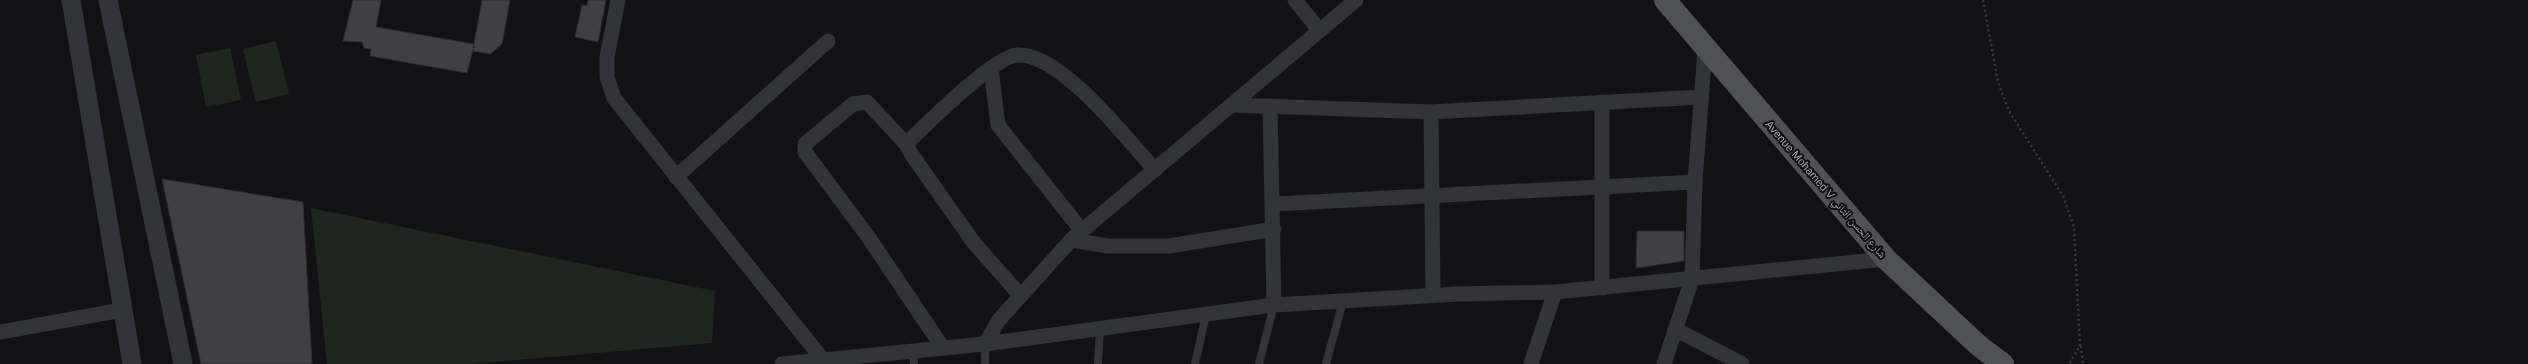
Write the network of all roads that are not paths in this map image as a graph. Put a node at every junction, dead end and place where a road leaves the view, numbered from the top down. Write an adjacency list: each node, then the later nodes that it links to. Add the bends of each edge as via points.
1 (71, 0): 33 (street)
2 (108, 0): 45 (street)
3 (618, 0): 18 (street, via 607,57 607,78 614,98)
4 (1294, 0): 7 (street)
5 (1356, 0): 7 (street)
6 (1665, 0): 9 (main road, Avenue Mohamed V شارع الحسن الثاني)
7 (1319, 30): 13 (street)
8 (828, 41): 18 (street)
9 (1705, 49): 11 (street); 25 (main road, Avenue Mohamed V شارع الحسن الثاني)
10 (991, 68): 16 (street); 17 (street, via 1016,55 1044,61 1082,90); 24 (street, via 998,125)
11 (1701, 97): 12 (street); 19 (street)
12 (1602, 102): 15 (street); 20 (street)
13 (1230, 105): 14 (street); 17 (street)
14 (1270, 106): 15 (street); 22 (street)
15 (1431, 112): 21 (street)
16 (906, 144): 29 (street, via 974,243); 39 (street, via 867,102 861,101 853,104 805,144 805,152 874,244)
17 (1155, 170): 24 (street)
18 (676, 177): 41 (street)
19 (1695, 182): 20 (street); 26 (street)
20 (1602, 187): 21 (street); 27 (street)
21 (1432, 195): 22 (street); 30 (street)
22 (1274, 204): 23 (street)
23 (1274, 229): 24 (street, via 1169,246 1108,246); 32 (street)
24 (1077, 236): 29 (street)
25 (1886, 259): 26 (street); 55 (main road, Avenue Mohamed V شارع الحسن الثاني, via 1978,345)
26 (1692, 280): 27 (street); 36 (street)
27 (1602, 288): 28 (street)
28 (1555, 292): 30 (street); 43 (street)
29 (1020, 295): 38 (street, via 999,320)
30 (1433, 296): 31 (street)
31 (1343, 301): 32 (street); 52 (lane)
32 (1274, 305): 34 (street); 51 (lane)
33 (122, 310): 37 (street); 44 (street)
34 (1206, 315): 35 (street); 50 (lane)
35 (1100, 329): 38 (street); 49 (lane)
36 (1675, 329): 53 (street); 54 (street)
37 (0, 332)
38 (985, 344): 39 (street); 48 (lane)
39 (943, 348): 40 (street)
40 (914, 358): 42 (street)
41 (823, 360): 42 (street); 47 (street)
42 (841, 362)
43 (1533, 363)
44 (132, 364)
45 (183, 364)
46 (782, 364): 47 (street)
47 (786, 364)
48 (985, 364)
49 (1098, 364)
50 (1195, 364)
51 (1259, 364)
52 (1326, 364)
53 (1664, 364)
54 (1742, 364)
55 (2003, 364)

